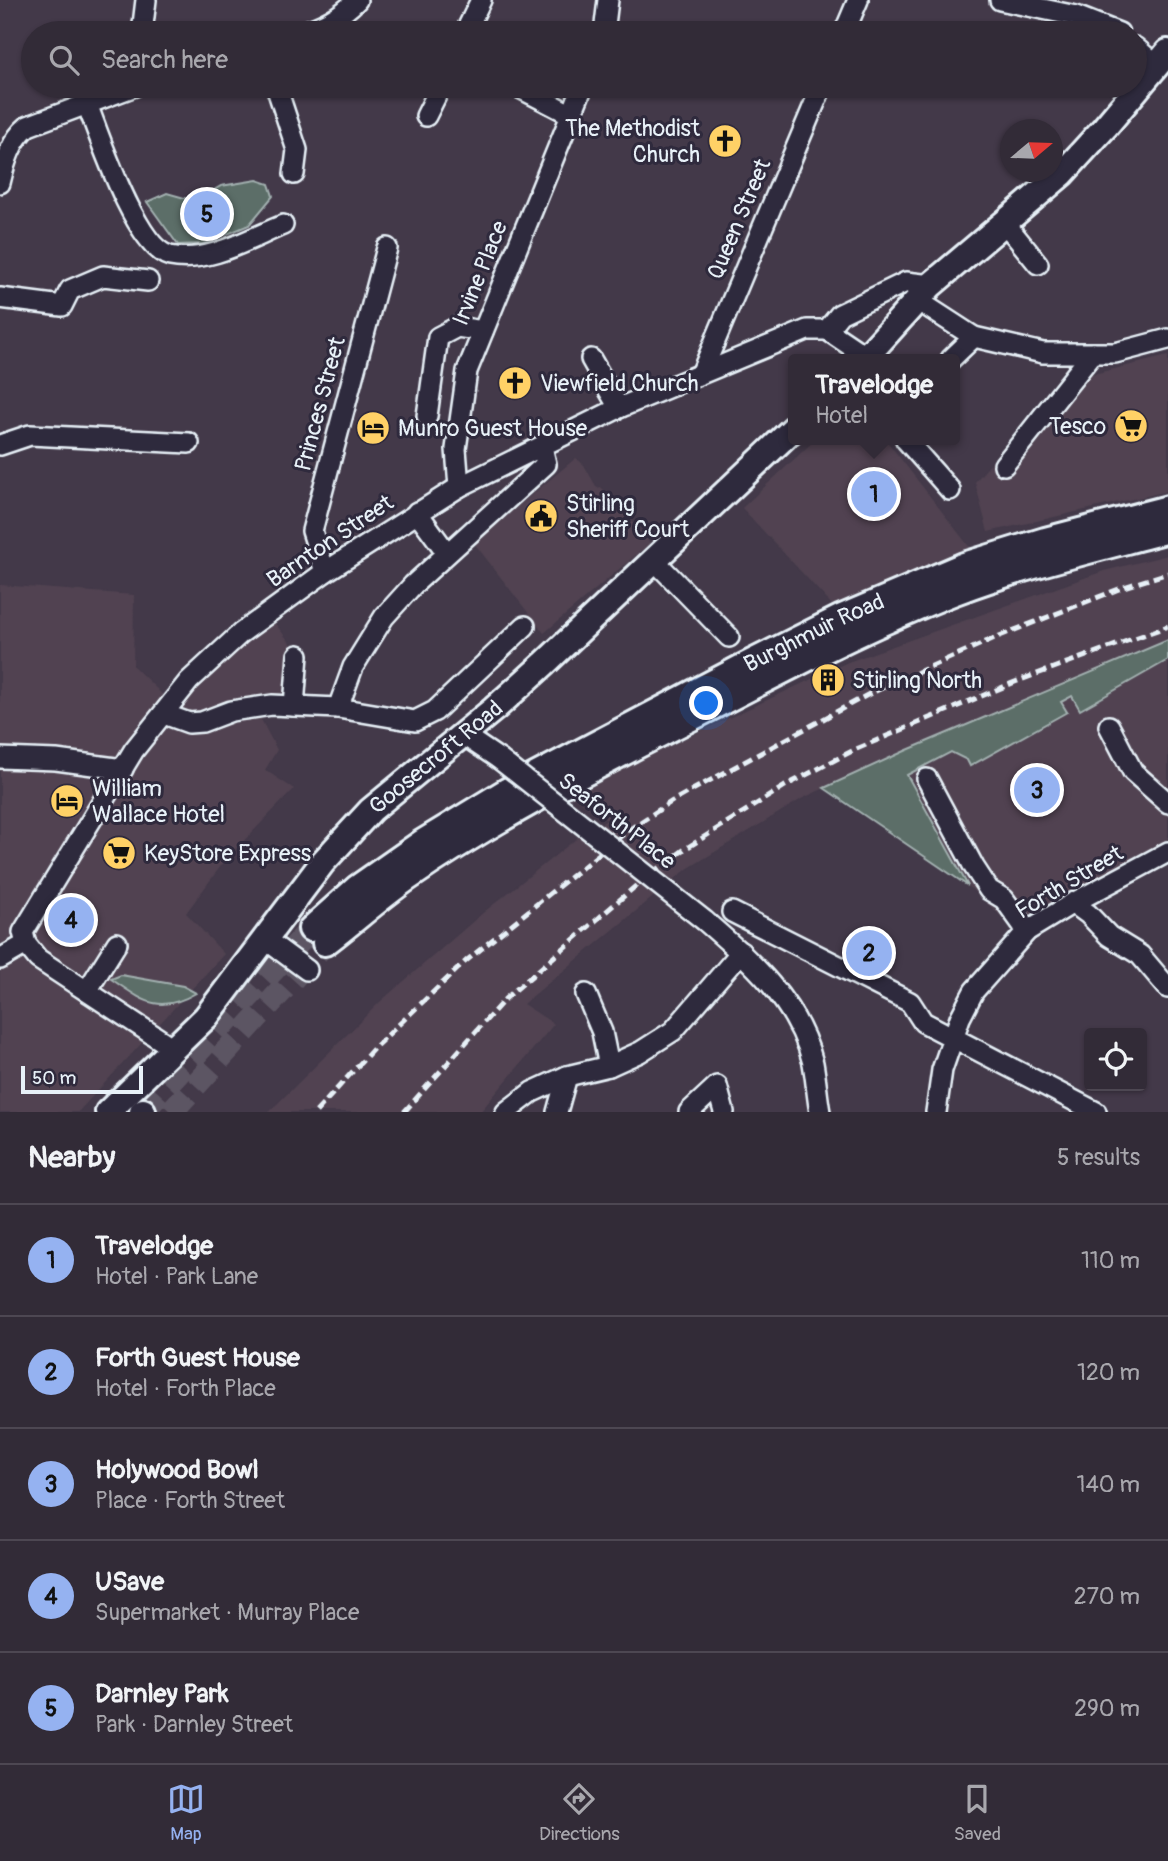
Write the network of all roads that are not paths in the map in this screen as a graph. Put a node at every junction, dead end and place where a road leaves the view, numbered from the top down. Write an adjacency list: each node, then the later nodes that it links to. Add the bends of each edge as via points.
1 (146, 0): 7 (street)
2 (357, 0): 8 (street)
3 (481, 0): 9 (street)
4 (608, 0): 10 (street)
5 (858, 0): 11 (street)
6 (1000, 0): 12 (street)
7 (143, 21)
8 (332, 21)
9 (471, 21)
10 (605, 21)
11 (849, 21)
12 (1089, 21)
13 (1162, 59): 14 (main road)
14 (1147, 76)
15 (101, 98): 22 (street)
16 (280, 98): 25 (street, via 297,150)
17 (435, 98): 24 (street)
18 (539, 98): 23 (street)
19 (577, 98): 23 (street, Irvine Place)
20 (817, 98): 43 (street, Queen Street)
21 (1128, 98): 27 (main road, via 1063,173)
22 (79, 106): 26 (street, via 18,134); 28 (street, via 130,210 167,255 215,252)
23 (570, 114): 35 (street, Irvine Place)
24 (426, 116)
25 (294, 174)
26 (0, 183)
27 (1004, 222): 30 (street); 32 (main road)
28 (283, 225)
29 (387, 248): 59 (street, Princes Street, via 312,531)
30 (1038, 264)
31 (149, 281): 33 (street, via 103,276 70,290 62,306)
32 (924, 293): 34 (street, via 906,282 840,314); 36 (street); 40 (main road)
33 (0, 298)
34 (827, 330): 39 (street); 43 (street, Barnton Street, via 807,330)
35 (483, 331): 45 (street, via 457,327 438,337); 52 (street, Irvine Place, via 467,371 456,449)
36 (974, 337): 38 (street, via 1043,353); 41 (street)
37 (1168, 339): 38 (street, via 1115,353)
38 (1093, 353): 51 (street)
39 (860, 354)
40 (870, 354)
41 (956, 354)
42 (591, 359): 44 (street)
43 (702, 372): 44 (street, Barnton Street)
44 (615, 410): 50 (street, Barnton Street)
45 (427, 416)
46 (788, 433): 58 (main road, Goosecroft Road)
47 (189, 443): 48 (street, via 30,435)
48 (0, 445)
49 (910, 445): 53 (street)
50 (544, 456): 52 (street, Barnton Street); 57 (street)
51 (1004, 465)
52 (459, 487): 55 (street, Barnton Street)
53 (950, 490)
54 (1168, 508): 56 (main road, Burghmuir Road, via 964,565 842,617 740,668 508,790 421,843 358,887 318,936 451,850 603,764 858,635 956,592)
55 (417, 512): 57 (street); 59 (street, Barnton Street)
56 (1168, 530)
57 (447, 553): 64 (street, via 384,617 353,667)
58 (654, 560): 61 (street); 67 (main road, Goosecroft Road)
59 (325, 572): 65 (street, Barnton Street, via 241,633 189,681)
60 (524, 626): 64 (street, via 436,711 415,721)
61 (729, 637)
62 (298, 656): 63 (street)
63 (294, 706): 64 (street); 65 (street, via 231,711 189,723)
64 (338, 708)
65 (164, 713): 69 (street, Barnton Street)
66 (1109, 726): 71 (street, via 1133,772)
67 (462, 734): 77 (main road, Goosecroft Road, via 371,810 323,862); 79 (street, Seaforth Place, bridge)
68 (0, 758): 69 (street)
69 (123, 769): 76 (street, Barnton Street)
70 (927, 779): 75 (street, via 989,890 1004,898)
71 (1168, 803)
72 (1168, 852): 73 (street, Forth Street)
73 (1073, 903): 75 (street, Forth Street); 82 (street, via 1109,936 1140,956)
74 (732, 912): 85 (street, via 911,1002 923,1022)
75 (1027, 931): 85 (street, Forth Street, via 974,991)
76 (24, 938): 80 (street); 83 (street, via 38,959)
77 (265, 939): 81 (street); 86 (main road, Goosecroft Road, via 206,1017)
78 (117, 943): 83 (street)
79 (741, 952): 87 (street, via 673,1031); 94 (street, Seaforth Place, via 771,981 799,1025 813,1062)
80 (0, 959)
81 (307, 970)
82 (1168, 988)
83 (88, 991): 86 (street)
84 (586, 994): 87 (street, via 602,1032)
85 (952, 1037): 95 (street, Forth Street); 96 (street)
86 (173, 1048): 89 (main road, Goosecroft Road)
87 (608, 1066): 88 (street)
88 (567, 1076): 90 (street, via 532,1092); 91 (street)
89 (108, 1112)
90 (506, 1112)
91 (557, 1112)
92 (689, 1112): 93 (street, via 717,1086)
93 (724, 1112)
94 (820, 1112)
95 (936, 1112)
96 (1096, 1112)

